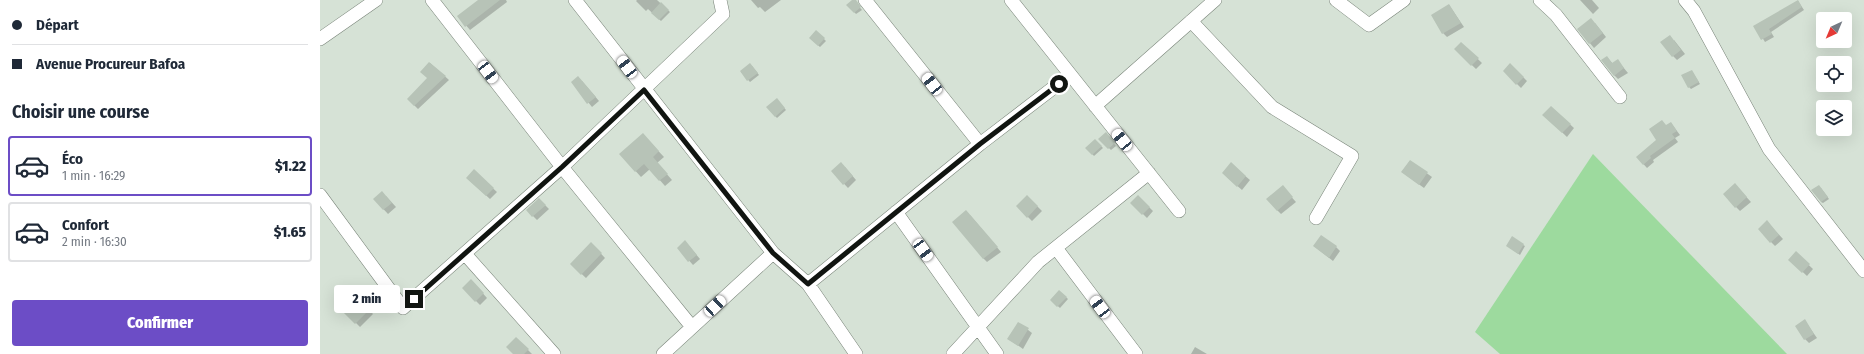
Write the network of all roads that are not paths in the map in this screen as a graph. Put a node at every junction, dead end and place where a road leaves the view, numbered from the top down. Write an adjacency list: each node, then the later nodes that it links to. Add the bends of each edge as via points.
1 (376, 0): 13 (street)
2 (432, 0): 19 (street)
3 (575, 0): 15 (street)
4 (720, 0): 15 (street, via 723,14)
5 (865, 0): 18 (street)
6 (1011, 0): 14 (street)
7 (1215, 0): 12 (street)
8 (1336, 0): 9 (street, via 1369,25)
9 (1404, 0)
10 (1540, 0): 16 (street, via 1556,15)
11 (1685, 0): 28 (street, via 1694,11 1769,149)
12 (1191, 21): 17 (street); 24 (street, via 1272,107 1352,156)
13 (320, 39)
14 (1070, 75): 17 (street); 18 (street)
15 (644, 90): 19 (street); 26 (street)
16 (1620, 97)
17 (1095, 106): 20 (street)
18 (980, 144): 23 (street)
19 (562, 167): 27 (street); 31 (street)
20 (1149, 173): 22 (street); 25 (street)
21 (320, 195): 27 (street, via 403,308)
22 (1179, 211)
23 (896, 212): 29 (street); 30 (street)
24 (1316, 218)
25 (1056, 248): 30 (street, via 1038,262); 37 (street)
26 (773, 253): 29 (street); 31 (street)
27 (465, 254): 32 (street)
28 (1864, 271)
29 (808, 284): 34 (street)
30 (978, 326): 35 (street); 36 (street)
31 (692, 327): 33 (street)
32 (554, 354)
33 (663, 354)
34 (856, 354)
35 (953, 354)
36 (997, 354)
37 (1136, 354)

